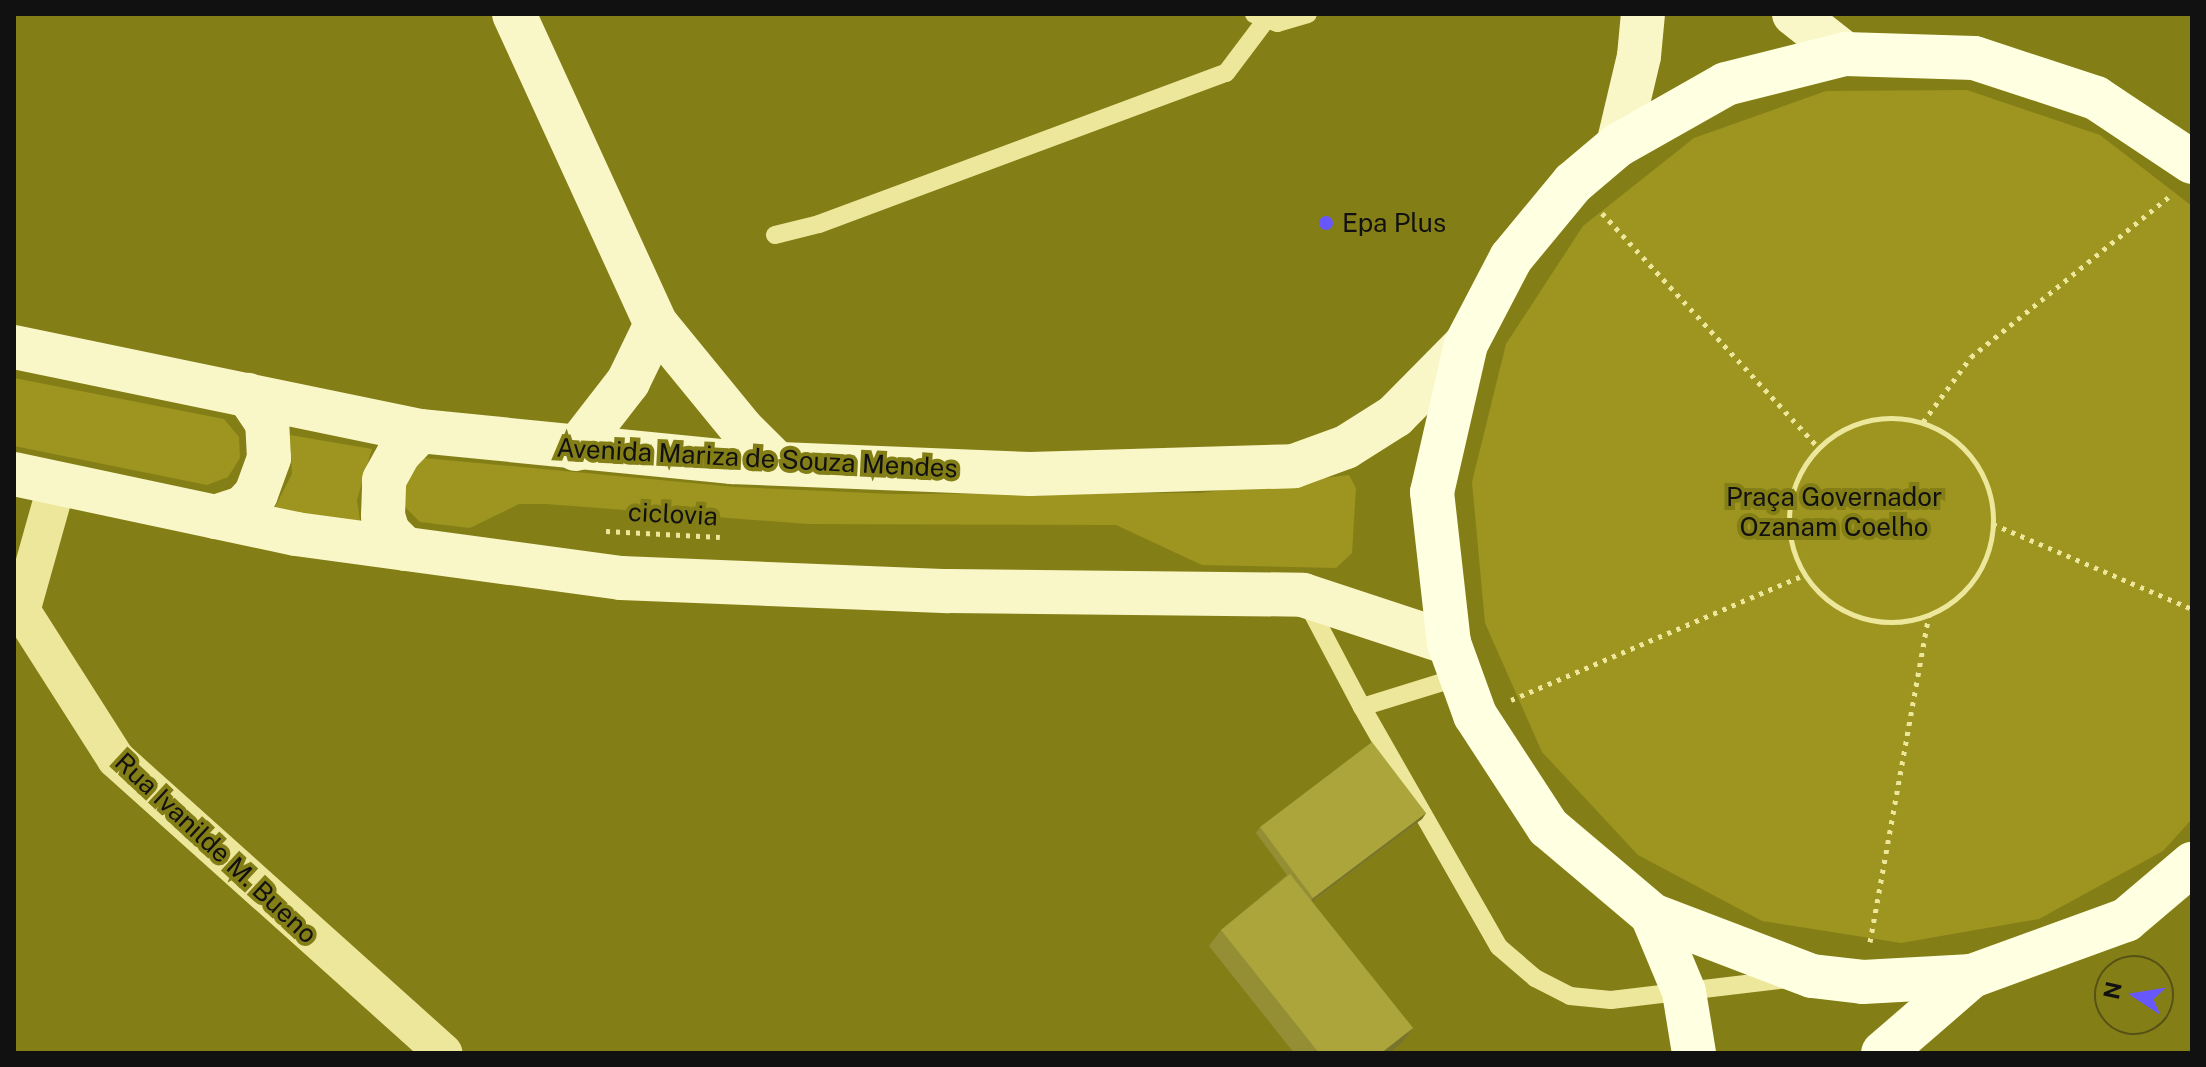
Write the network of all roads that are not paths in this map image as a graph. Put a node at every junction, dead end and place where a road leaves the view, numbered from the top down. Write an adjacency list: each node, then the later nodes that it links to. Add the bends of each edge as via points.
1 (514, 14): 10 (main road)
2 (1308, 14): 5 (lane, via 1277,23)
3 (1643, 14): 7 (main road)
4 (1794, 14): 6 (main road)
5 (1260, 17): 9 (lane, via 1226,73 819,224)
6 (1845, 54): 7 (main road, via 1726,84); 8 (main road, via 1974,58 2096,98)
7 (1618, 145): 11 (main road, via 1573,183 1511,258)
8 (2186, 175)
9 (775, 235)
10 (656, 324): 15 (main road, via 628,382); 16 (main road)
11 (1466, 344): 16 (main road, Avenida Mariza de Souza Mendes, via 1395,416 1346,447 1294,466 1030,474); 23 (main road, via 1432,492)
12 (14, 347): 13 (main road, Avenida Mariza de Souza Mendes)
13 (248, 395): 14 (main road, Avenida Mariza de Souza Mendes); 19 (main road, via 267,423 269,458 256,494 243,508)
14 (420, 431): 15 (main road, Avenida Mariza de Souza Mendes); 20 (main road, via 384,480 383,516 388,532)
15 (576, 449): 16 (main road, Avenida Mariza de Souza Mendes)
16 (776, 463)
17 (14, 474): 18 (main road)
18 (57, 483): 19 (main road); 22 (street, Rua Ivanilde M. Bueno)
19 (215, 517): 20 (main road)
20 (405, 549): 21 (main road, via 621,578 949,591)
21 (1303, 595): 23 (main road); 24 (lane)
22 (17, 607): 30 (street, Rua Ivanilde M. Bueno, via 116,759)
23 (1461, 678): 24 (lane); 26 (main road, via 1548,827)
24 (1362, 707): 29 (lane, via 1499,947 1535,978 1570,996 1611,1000)
25 (2192, 864): 28 (main road, via 2126,920)
26 (1652, 915): 27 (main road); 29 (main road)
27 (1812, 976): 28 (main road, via 1863,982); 29 (lane)
28 (1972, 976): 32 (main road)
29 (1684, 992): 31 (main road)
30 (444, 1053)
31 (1694, 1053)
32 (1883, 1053)

